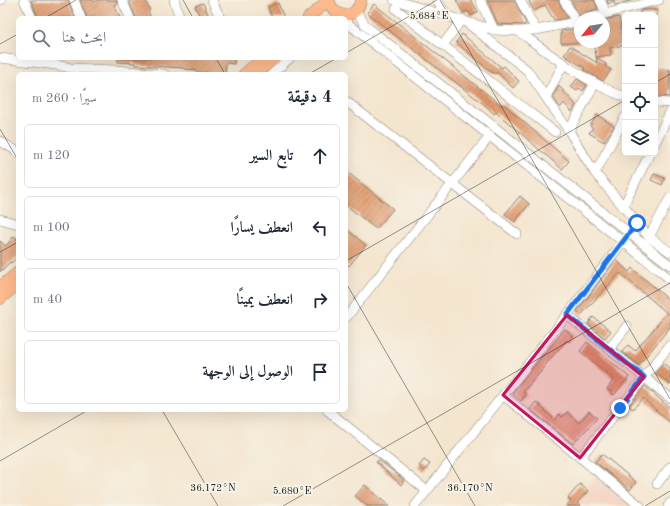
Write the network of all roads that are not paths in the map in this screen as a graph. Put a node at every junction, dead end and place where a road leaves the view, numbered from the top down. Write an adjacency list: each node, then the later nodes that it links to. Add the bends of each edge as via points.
1 (24, 0): 18 (street)
2 (74, 0): 19 (street)
3 (122, 0): 20 (street)
4 (174, 0): 21 (street)
5 (212, 0): 22 (street)
6 (329, 0): 23 (main road); 24 (main road)
7 (437, 0): 25 (street)
8 (480, 0): 29 (street)
9 (520, 0): 30 (street)
10 (564, 0): 17 (street)
11 (600, 0): 15 (street)
12 (653, 1): 16 (street)
13 (395, 2): 25 (street); 32 (street)
14 (361, 4): 24 (main road, via 350,15); 66 (street, via 360,19 366,26)
15 (606, 12)
16 (610, 12)
17 (574, 15)
18 (31, 16)
19 (80, 16)
20 (129, 16)
21 (179, 16)
22 (219, 16)
23 (310, 16)
24 (337, 16)
25 (447, 16): 26 (street)
26 (462, 19): 29 (street); 32 (street); 46 (street, via 527,70)
27 (574, 22): 30 (street)
28 (348, 24): 54 (street)
29 (494, 30): 31 (street)
30 (536, 30): 31 (street)
31 (518, 31): 39 (street)
32 (443, 45): 53 (street)
33 (0, 58): 35 (street)
34 (16, 60): 40 (street, via 71,68)
35 (16, 60)
36 (261, 60): 41 (main road)
37 (273, 60): 42 (main road)
38 (288, 60): 43 (street)
39 (564, 63): 44 (street); 46 (street)
40 (140, 72)
41 (246, 72)
42 (258, 72)
43 (274, 72)
44 (596, 83): 45 (street); 52 (street)
45 (622, 96)
46 (546, 97): 52 (street)
47 (658, 102): 49 (street)
48 (348, 103): 60 (street)
49 (670, 103)
50 (670, 112): 55 (street)
51 (623, 120): 59 (street)
52 (569, 131): 59 (street)
53 (555, 132)
54 (490, 136): 60 (street); 69 (street)
55 (658, 137)
56 (0, 141): 57 (street)
57 (16, 151)
58 (648, 156): 62 (street)
59 (595, 173): 62 (street)
60 (453, 184): 67 (street); 77 (street)
61 (670, 198): 68 (street)
62 (623, 207): 65 (street)
63 (0, 219): 64 (street)
64 (16, 223)
65 (637, 223): 66 (street); 68 (street)
66 (629, 233): 69 (street); 71 (street)
67 (517, 234)
68 (649, 237): 70 (street)
69 (623, 242): 73 (street); 78 (street)
70 (670, 252)
71 (670, 265)
72 (16, 274): 75 (main road)
73 (670, 279)
74 (16, 286): 76 (main road)
75 (0, 287)
76 (0, 299)
77 (348, 315)
78 (567, 315): 81 (street); 83 (street)
79 (627, 326): 81 (street)
80 (670, 345): 82 (street)
81 (609, 349): 82 (street)
82 (644, 377): 84 (street); 86 (street)
83 (503, 395): 86 (street); 89 (street)
84 (670, 398)
85 (329, 412): 89 (street)
86 (580, 458): 92 (street)
87 (670, 467): 88 (street)
88 (657, 484)
89 (427, 491): 91 (street)
90 (670, 504): 93 (street)
91 (414, 506)
92 (640, 506)
93 (668, 506)

